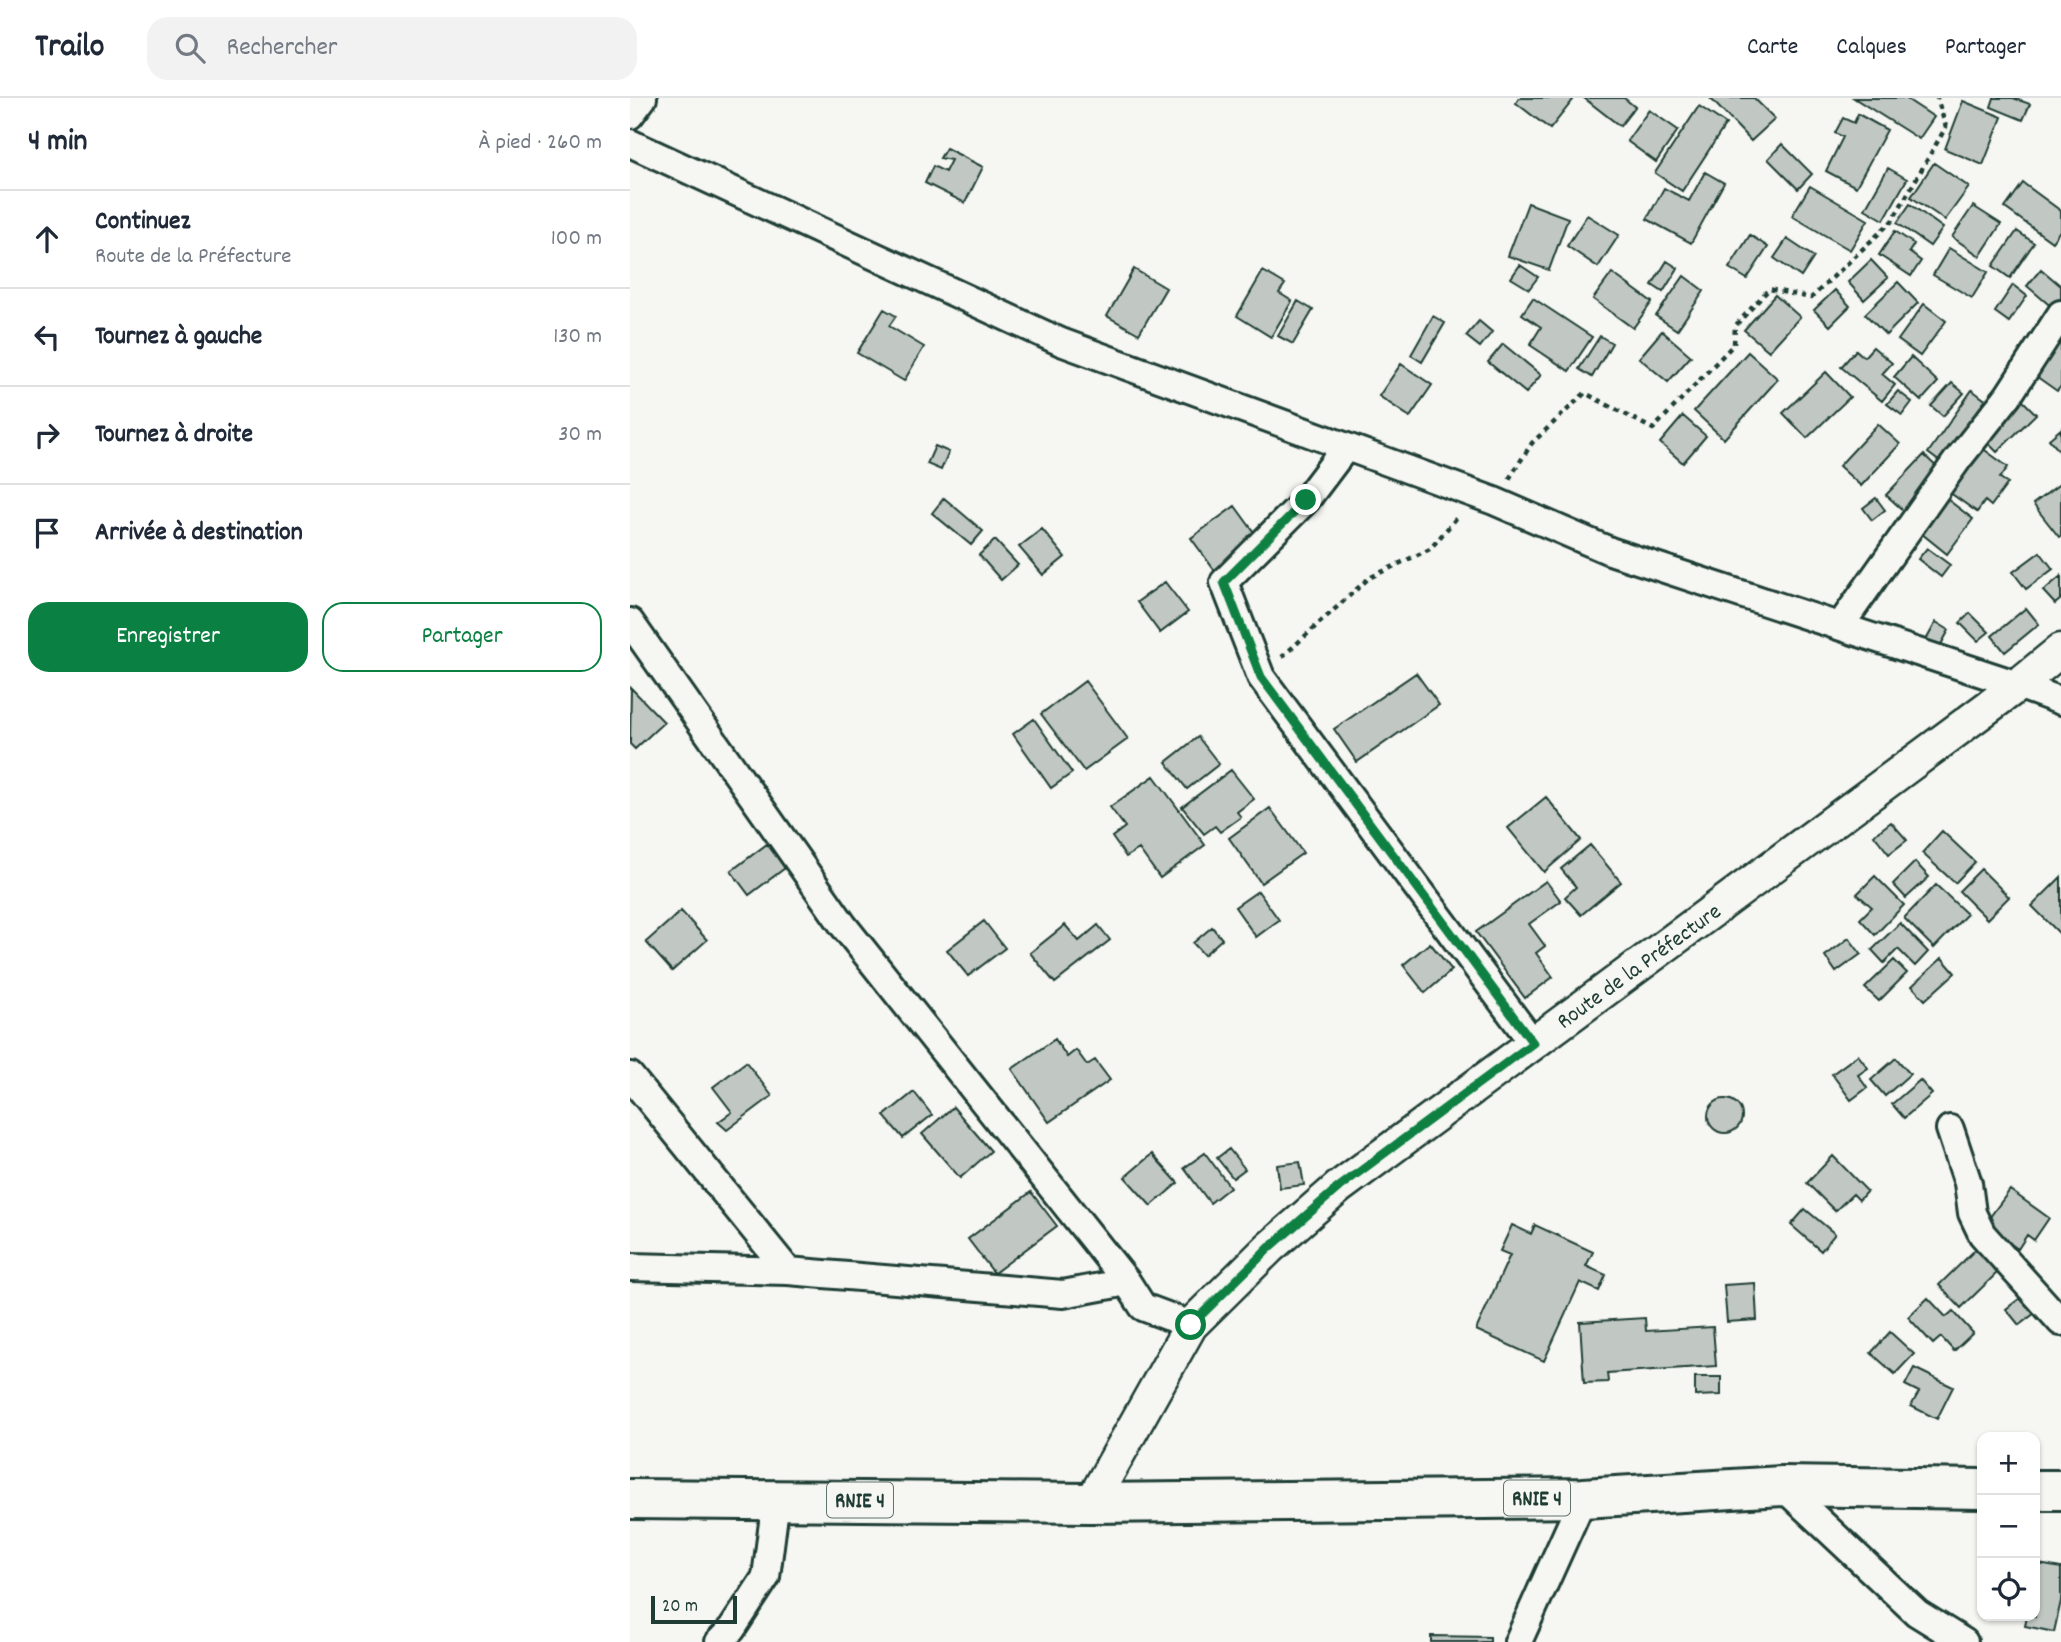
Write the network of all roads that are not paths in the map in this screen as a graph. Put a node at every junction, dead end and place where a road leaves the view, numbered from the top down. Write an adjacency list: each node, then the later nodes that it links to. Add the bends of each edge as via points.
1 (643, 98): 2 (street)
2 (630, 115)
3 (630, 143): 5 (street, via 1061,342)
4 (2061, 314): 7 (street, via 2008,397 1958,459)
5 (1346, 447): 7 (street, via 1610,551); 11 (street, via 1306,500 1224,582 1261,677)
6 (630, 622): 16 (street, via 843,925)
7 (1840, 626): 9 (street)
8 (2061, 650): 9 (street, Route de la Préfecture)
9 (2018, 685): 10 (street); 11 (street, Route de la Préfecture)
10 (2061, 701)
11 (1533, 1043): 18 (street, Route de la Préfecture, via 1339,1187)
12 (630, 1076): 15 (street)
13 (1950, 1129): 17 (street, via 1982,1234)
14 (630, 1267): 15 (street)
15 (788, 1271): 16 (street, via 1063,1294)
16 (1127, 1282): 18 (street, via 1143,1307)
17 (2061, 1322)
18 (1191, 1325): 26 (street, Route de la Préfecture)
19 (1782, 1486): 20 (main road, RNIE 4); 23 (main road, RNIE 4); 29 (street, via 1917,1613)
20 (1977, 1489)
21 (2040, 1490): 22 (main road)
22 (2061, 1490)
23 (1583, 1497): 26 (main road, RNIE 4); 28 (street)
24 (630, 1499): 25 (main road, RNIE 4)
25 (776, 1499): 26 (main road, RNIE 4); 27 (street, via 766,1577)
26 (1091, 1503)
27 (719, 1642)
28 (1518, 1642)
29 (1964, 1642)

